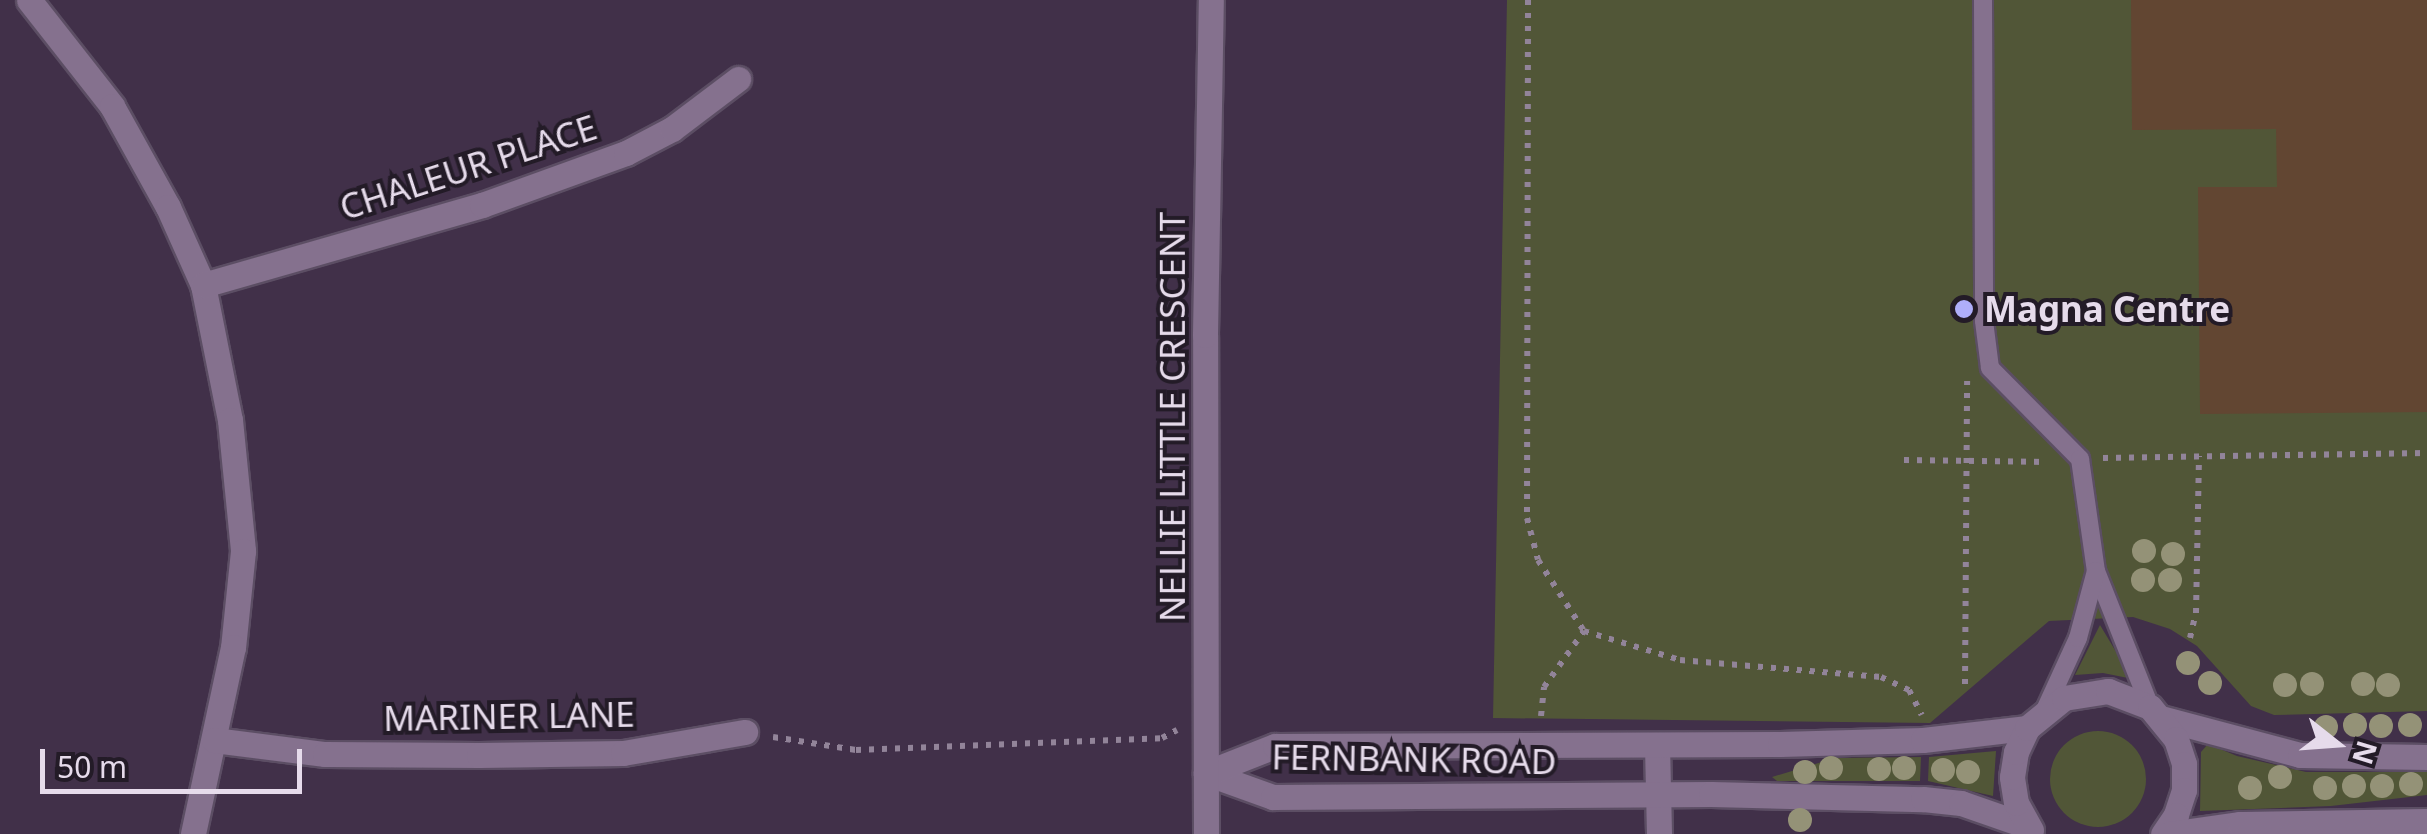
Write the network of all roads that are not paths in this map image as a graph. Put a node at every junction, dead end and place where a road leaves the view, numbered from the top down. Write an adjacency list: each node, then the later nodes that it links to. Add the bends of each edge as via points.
1 (30, 0): 5 (street, via 112,106)
2 (1211, 0): 13 (street, NELLIE LITTLE CRESCENT)
3 (1984, 0): 6 (lane, via 1984,321 1990,368 2080,459)
4 (738, 79): 5 (street, CHALEUR PLACE, via 672,129 626,153 482,205)
5 (203, 285): 10 (street, via 230,420 243,551)
6 (2096, 570): 7 (lane); 8 (lane, via 2078,638)
7 (2156, 713): 8 (street, FERNBANK ROAD, via 2119,694 2086,692); 12 (street, via 2300,755); 20 (street, via 2176,739 2184,764 2184,790)
8 (2036, 719): 11 (street, FERNBANK ROAD, via 1924,740); 16 (street, via 2016,752 2012,777)
9 (745, 732): 10 (street, MARINER LANE, via 624,752 497,755 325,754)
10 (214, 740): 17 (street)
11 (1657, 745): 13 (street, FERNBANK ROAD, via 1275,746); 14 (street)
12 (2427, 756)
13 (1206, 773): 14 (street, FERNBANK ROAD, via 1273,796); 18 (street, NELLIE LITTLE CRESCENT)
14 (1658, 798): 16 (street, FERNBANK ROAD, via 1922,798 1961,803); 19 (street)
15 (2427, 820): 20 (street, via 2240,824)
16 (2031, 830)
17 (193, 834)
18 (1206, 834)
19 (1659, 834)
20 (2167, 834)

